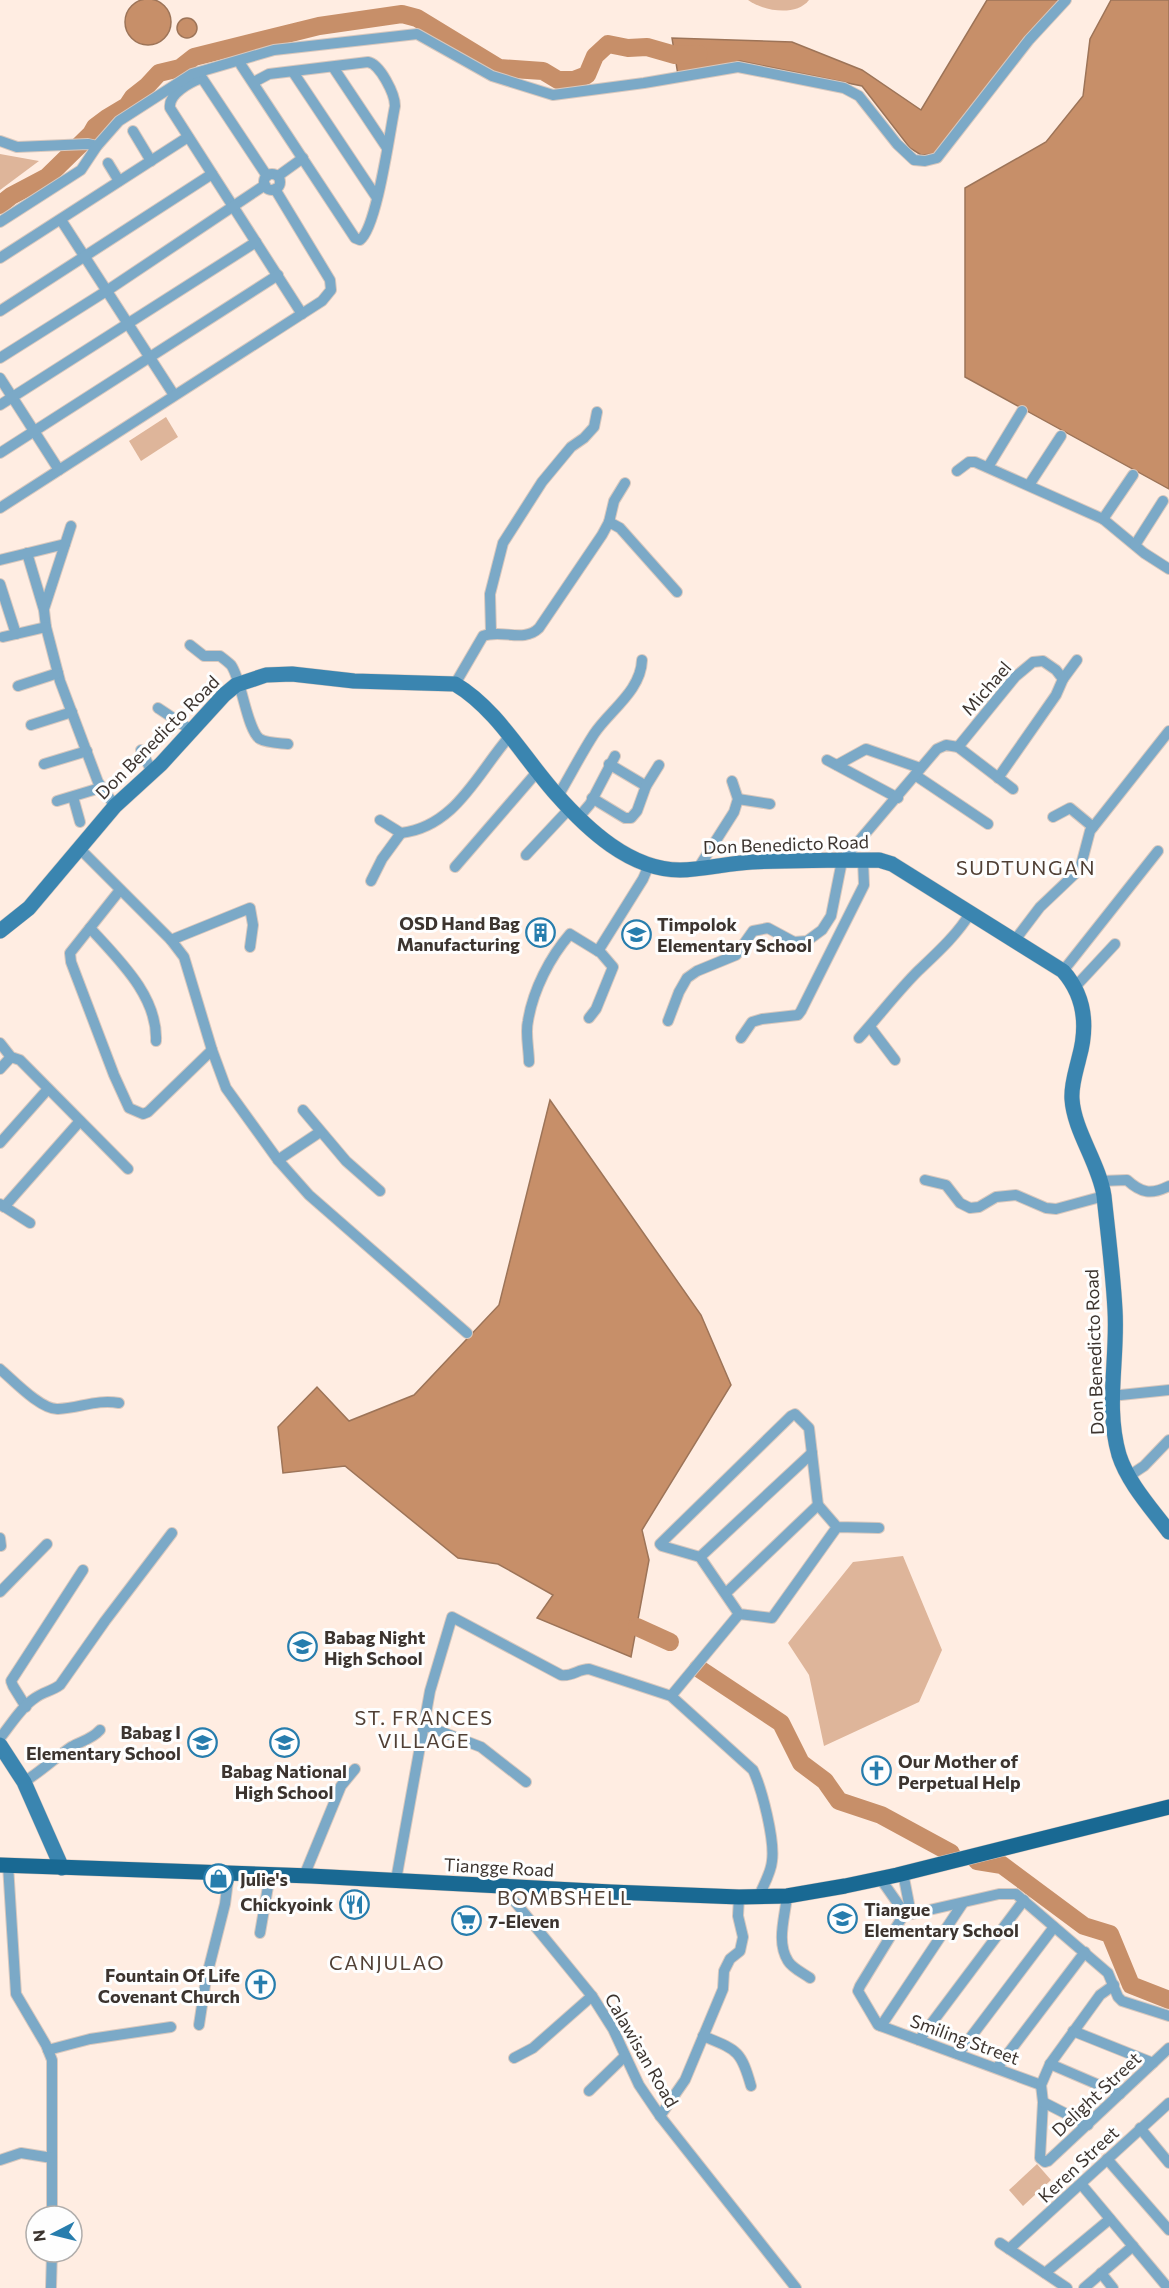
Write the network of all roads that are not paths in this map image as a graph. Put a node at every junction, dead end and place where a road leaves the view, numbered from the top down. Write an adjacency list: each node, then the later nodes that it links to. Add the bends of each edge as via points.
1 (1066, 0): 9 (street, via 1029,40 952,142 937,158 925,161 914,160 859,96 844,88 738,67 553,95 492,76 417,34 274,50 192,74 119,121)
2 (241, 65): 5 (street)
3 (333, 67): 4 (street); 10 (street); 10 (street, via 372,62 377,67 395,99)
4 (293, 72): 5 (street, via 269,74); 17 (street)
5 (254, 82): 11 (street)
6 (133, 131): 12 (street)
7 (188, 137): 12 (street); 14 (street); 16 (street, via 169,102 202,78)
8 (0, 141): 9 (street, via 17,147)
9 (93, 145): 20 (street, via 81,170)
10 (387, 148): 17 (street)
11 (303, 158): 16 (street); 17 (street, via 355,238 364,237)
12 (151, 161): 15 (street)
13 (108, 163): 15 (street)
14 (212, 174): 18 (street); 22 (street)
15 (119, 181): 19 (street)
16 (271, 182): 18 (street); 27 (street, via 331,284 332,290 322,301)
17 (377, 198)
18 (233, 206): 21 (street); 25 (street)
19 (61, 220): 22 (street); 23 (street)
20 (0, 222)
21 (256, 242): 24 (street); 28 (street)
22 (85, 255): 25 (street); 26 (street)
23 (0, 258)
24 (278, 275): 27 (street); 29 (street)
25 (108, 290): 28 (street); 30 (street)
26 (0, 311)
27 (302, 314): 32 (street)
28 (130, 323): 29 (street); 33 (street)
29 (150, 357): 32 (street); 37 (street)
30 (0, 358)
31 (0, 378): 33 (street)
32 (174, 394): 41 (street)
33 (13, 397): 34 (street); 37 (street)
34 (0, 405)
35 (1022, 411): 40 (street)
36 (597, 412): 60 (street, via 594,427 542,482 503,543 490,594)
37 (33, 431): 39 (street); 41 (street)
38 (1061, 436): 45 (street)
39 (0, 453)
40 (988, 467): 42 (street, via 972,462); 45 (street)
41 (59, 470): 47 (street)
42 (957, 471)
43 (1133, 475): 48 (street)
44 (625, 483): 49 (street, via 614,501)
45 (1029, 485): 48 (street)
46 (1163, 501): 52 (street)
47 (0, 508)
48 (1103, 519): 52 (street)
49 (609, 522): 57 (street, via 620,528); 60 (street, via 534,634)
50 (71, 526): 51 (street)
51 (65, 544): 53 (street); 58 (street)
52 (1135, 545): 55 (street)
53 (27, 553): 54 (street); 58 (street)
54 (0, 560)
55 (1169, 569)
56 (0, 584): 61 (street)
57 (677, 592)
58 (44, 609): 59 (street)
59 (46, 627): 61 (street); 66 (street)
60 (491, 633): 69 (street, via 480,639)
61 (16, 634): 62 (street)
62 (3, 637)
63 (190, 645): 68 (street, via 204,656 220,656 230,664)
64 (642, 660): 92 (street, via 635,683 593,736)
65 (1077, 660): 67 (street)
66 (58, 673): 70 (street); 72 (street)
67 (1063, 679): 78 (street, Michael, via 1043,661 1033,662 1015,676); 86 (street)
68 (238, 684): 69 (street, Don Benedicto Road, via 266,675 292,674 354,681); 74 (street, Don Benedicto Road); 77 (street, via 257,737)
69 (455, 684): 76 (street, Don Benedicto Road, via 492,715)
70 (18, 686)
71 (158, 708): 74 (street)
72 (72, 712): 73 (street); 80 (street)
73 (31, 725)
74 (191, 730): 83 (street, Don Benedicto Road)
75 (1169, 731): 104 (street)
76 (509, 737): 84 (street, Don Benedicto Road); 105 (street, via 452,810 422,830)
77 (288, 744)
78 (952, 746): 85 (street, Michael, via 937,749); 86 (street)
79 (141, 750): 83 (street)
80 (87, 751): 81 (street); 89 (street)
81 (44, 764)
82 (659, 765): 88 (street)
83 (152, 772): 98 (street, Don Benedicto Road)
84 (537, 772): 92 (street, Don Benedicto Road); 112 (street)
85 (918, 772): 94 (street, Michael); 94 (street, via 866,748 832,762); 103 (street)
86 (998, 778): 90 (street)
87 (732, 781): 95 (street)
88 (646, 786): 93 (street, via 631,818 624,818); 93 (street, via 612,760)
89 (100, 788): 91 (street); 98 (street)
90 (1013, 789)
91 (73, 796): 96 (street); 102 (street)
92 (558, 796): 99 (street, Don Benedicto Road)
93 (592, 798): 99 (street, via 590,804)
94 (898, 798): 110 (street, Michael)
95 (738, 799): 97 (street); 113 (street, via 732,817)
96 (57, 801)
97 (770, 804)
98 (115, 806): 106 (street, Don Benedicto Road)
99 (575, 812): 108 (street); 111 (street, Don Benedicto Road, via 604,840)
100 (1053, 817): 104 (street, via 1070,808)
101 (380, 820): 105 (street)
102 (80, 822)
103 (988, 824)
104 (1093, 827): 120 (street, via 1080,868 1040,907)
105 (401, 833): 114 (street)
106 (80, 849): 115 (street); 118 (street, Don Benedicto Road, via 29,908)
107 (1158, 851): 124 (street)
108 (526, 855)
109 (863, 860): 110 (street, Don Benedicto Road); 116 (street, Don Benedicto Road, via 892,864); 129 (street, via 864,885 801,1011 798,1015 752,1022)
110 (842, 861): 113 (street, Don Benedicto Road); 127 (street, via 831,916 822,930 807,941 794,942 768,928 753,931 736,956 697,970 687,978)
111 (649, 865): 113 (street, Don Benedicto Road, via 680,870); 123 (street)
112 (455, 867)
113 (699, 867)
114 (371, 881)
115 (120, 890): 117 (street); 119 (street)
116 (971, 912): 120 (street, Don Benedicto Road); 128 (street, via 963,926)
117 (90, 928): 131 (street, via 135,978 155,1022); 133 (street, via 70,953 71,962 129,1108 148,1112)
118 (0, 931)
119 (171, 940): 122 (street, via 250,908); 133 (street, via 184,957)
120 (1016, 940): 124 (street, Don Benedicto Road)
121 (1115, 944): 125 (street)
122 (250, 947)
123 (598, 951): 126 (street, via 613,967); 136 (street, via 570,934 557,948 527,1022)
124 (1062, 971): 125 (street, Don Benedicto Road)
125 (1075, 987): 147 (street, Don Benedicto Road, via 1085,1027 1071,1086 1072,1102)
126 (589, 1018)
127 (668, 1021)
128 (870, 1027): 130 (street); 135 (street)
129 (741, 1038)
130 (859, 1038)
131 (156, 1041)
132 (0, 1043): 134 (street)
133 (212, 1050): 143 (street, via 226,1088)
134 (11, 1057): 137 (street); 138 (street, via 20,1060)
135 (895, 1060)
136 (529, 1062)
137 (0, 1069)
138 (48, 1089): 140 (street); 142 (street)
139 (303, 1110): 141 (street)
140 (80, 1121): 144 (street); 149 (street)
141 (320, 1132): 143 (street); 148 (street)
142 (0, 1143)
143 (278, 1160): 151 (street, via 309,1195)
144 (128, 1169)
145 (925, 1180): 147 (street, via 946,1185 960,1203 970,1208 996,1197 1016,1195 1056,1209)
146 (1169, 1186): 147 (street, via 1147,1193 1127,1180)
147 (1103, 1189): 154 (street, Don Benedicto Road, via 1115,1310)
148 (380, 1191)
149 (2, 1206): 150 (street)
150 (30, 1224)
151 (467, 1333)
152 (0, 1369): 155 (street, via 53,1409 99,1401)
153 (1169, 1390): 154 (street)
154 (1111, 1395): 158 (street, Don Benedicto Road, via 1113,1426)
155 (119, 1403)
156 (1169, 1440): 158 (street, via 1148,1463)
157 (812, 1453): 159 (street); 167 (street); 167 (street, via 809,1428 795,1414 791,1416 660,1544)
158 (1129, 1476): 162 (street, Don Benedicto Road)
159 (818, 1505): 160 (street); 170 (street)
160 (837, 1527): 161 (street); 171 (street, via 772,1618)
161 (879, 1528)
162 (1169, 1532)
163 (172, 1533): 173 (street, via 60,1685 40,1694)
164 (0, 1538): 166 (street)
165 (47, 1544): 169 (street)
166 (1, 1546)
167 (700, 1557): 170 (street)
168 (83, 1570): 173 (street, via 11,1681)
169 (0, 1592)
170 (726, 1593): 171 (street)
171 (739, 1614): 172 (street)
172 (671, 1696): 174 (street, via 589,1669 561,1675 452,1617); 191 (street, via 753,1770 760,1785 772,1862)
173 (26, 1707): 176 (street)
174 (424, 1725): 180 (street, via 481,1747); 189 (street)
175 (100, 1730): 179 (street)
176 (0, 1738)
177 (0, 1745): 179 (street)
178 (355, 1769): 187 (street, via 341,1786)
179 (24, 1782): 183 (street)
180 (526, 1782)
181 (1169, 1807): 185 (main road, Tiangge Road)
182 (4, 1865): 183 (main road, Tiangge Road); 211 (street, via 16,1994)
183 (62, 1868): 184 (main road, Tiangge Road)
184 (229, 1873): 186 (main road, Tiangge Road); 204 (street)
185 (903, 1873): 188 (main road, Tiangge Road); 196 (street)
186 (270, 1875): 187 (main road, Tiangge Road); 198 (street)
187 (304, 1876): 189 (main road, Tiangge Road)
188 (880, 1878): 192 (main road, Tiangge Road); 196 (street)
189 (396, 1880): 190 (main road, Tiangge Road)
190 (502, 1886): 193 (main road, Tiangge Road); 202 (street, Calawisan Road)
191 (759, 1896): 192 (main road, Tiangge Road); 193 (main road, Tiangge Road)
192 (787, 1896): 200 (street, via 783,1948 788,1963)
193 (739, 1897): 208 (street, via 743,1937 740,1951 724,1971 723,1989)
194 (1020, 1897): 195 (street, via 999,1894); 197 (street); 209 (street)
195 (963, 1903): 196 (street); 205 (street)
196 (907, 1915): 205 (street, via 858,1991)
197 (1054, 1927): 199 (street); 212 (street)
198 (260, 1933)
199 (1085, 1952): 201 (street, via 1108,1973); 217 (street)
200 (810, 1978)
201 (1114, 1985): 203 (street, via 1122,2001); 207 (street, via 1100,1995)
202 (592, 1996): 213 (street, Calawisan Road); 214 (street, via 533,2048)
203 (1169, 2016)
204 (199, 2025)
205 (879, 2026): 209 (street, Smiling Street)
206 (171, 2027): 211 (street, via 90,2039)
207 (1073, 2031): 215 (street); 216 (street)
208 (703, 2036): 219 (street, via 725,2045 744,2060); 224 (street, via 685,2080)
209 (919, 2040): 212 (street, Smiling Street)
210 (1169, 2048): 215 (street, Delight Street)
211 (48, 2050): 227 (street, via 52,2060)
212 (958, 2054): 217 (street, Smiling Street)
213 (625, 2056): 220 (street); 224 (street, Calawisan Road)
214 (514, 2058)
215 (1153, 2063): 221 (street, Delight Street)
216 (1050, 2064): 218 (street); 221 (street)
217 (997, 2068): 218 (street, Smiling Street)
218 (1041, 2085): 222 (street)
219 (751, 2086)
220 (588, 2091)
221 (1120, 2094): 225 (street, Delight Street)
222 (1043, 2102): 225 (street); 225 (street, Delight Street, via 1039,2155 1045,2162)
223 (1169, 2103): 226 (street, Keren Street)
224 (660, 2116): 240 (street, Calawisan Road)
225 (1089, 2124)
226 (1140, 2128): 228 (street, Keren Street); 230 (street)
227 (52, 2158): 229 (street, via 21,2153); 232 (street)
228 (1107, 2159): 231 (street, Keren Street); 234 (street)
229 (0, 2160)
230 (1169, 2163)
231 (1081, 2184): 233 (street); 237 (street, Keren Street, via 1005,2246)
232 (52, 2204)
233 (1110, 2219): 235 (street); 237 (street)
234 (1169, 2230)
235 (1133, 2246): 238 (street); 244 (street)
236 (52, 2264): 239 (street)
237 (1045, 2273): 241 (street)
238 (1101, 2273): 242 (street); 243 (street)
239 (51, 2288)
240 (796, 2288)
241 (1067, 2288)
242 (1084, 2288)
243 (1113, 2288)
244 (1168, 2288)

